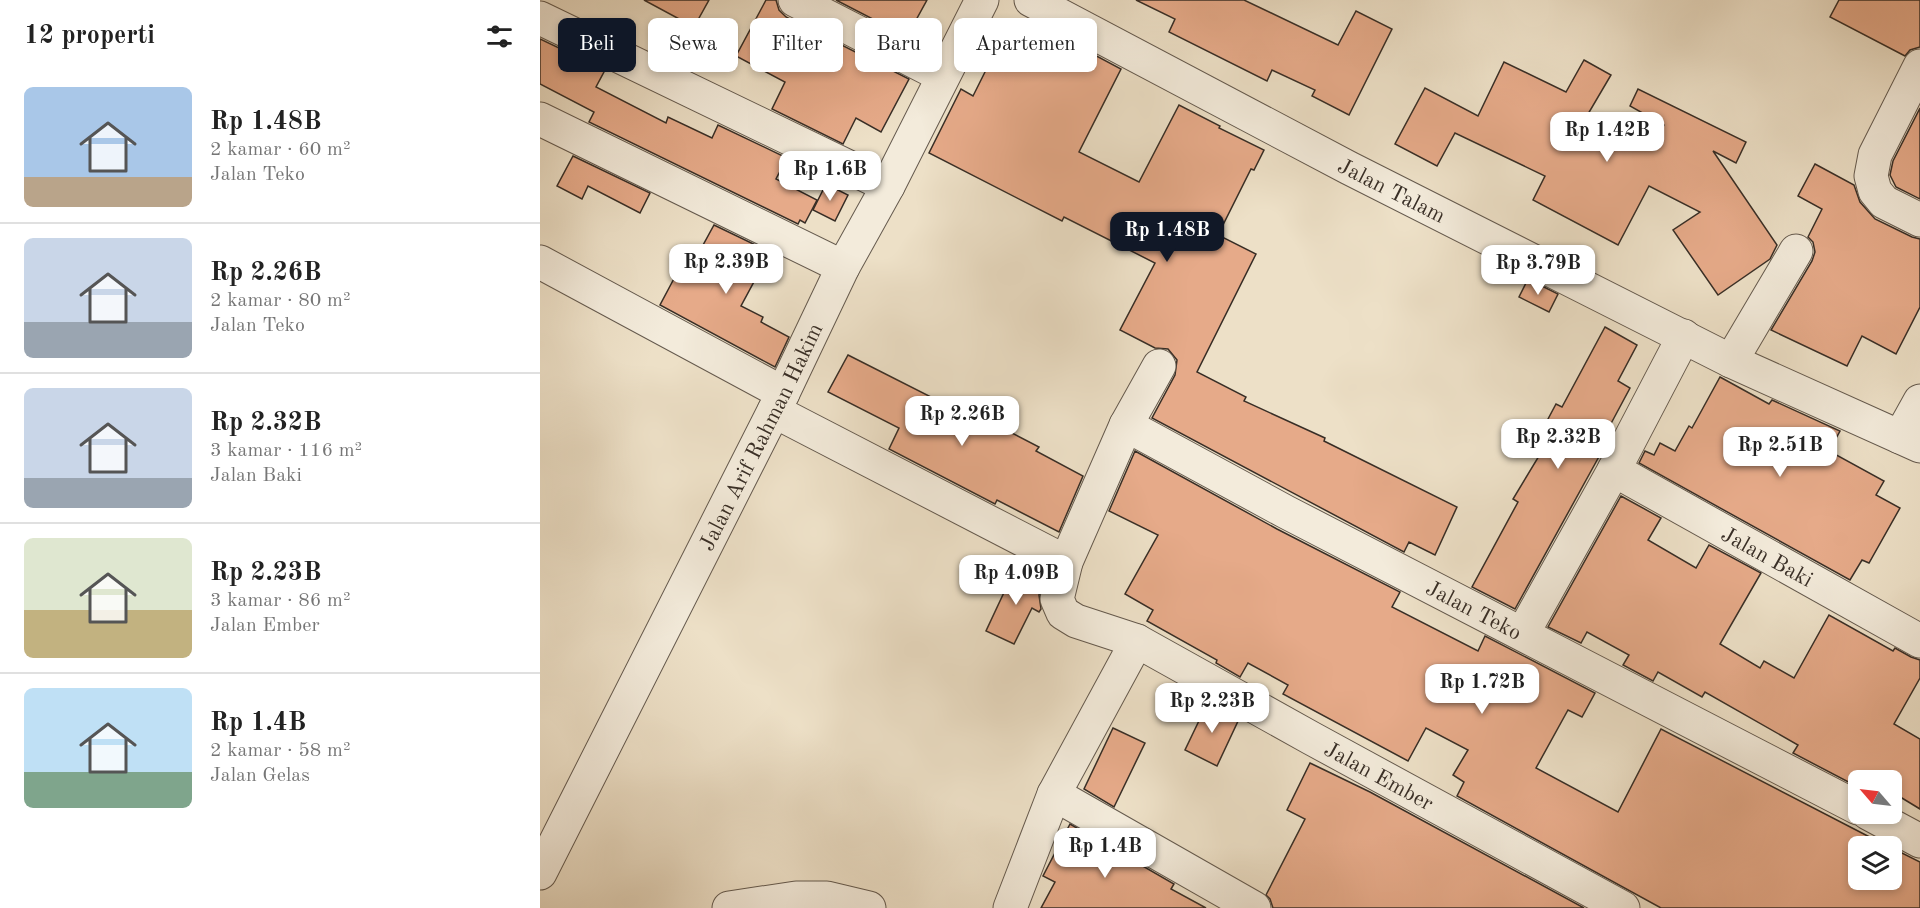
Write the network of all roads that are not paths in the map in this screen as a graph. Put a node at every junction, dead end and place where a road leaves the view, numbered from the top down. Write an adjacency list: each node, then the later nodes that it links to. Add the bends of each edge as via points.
1 (795, 0): 6 (street)
2 (982, 0): 6 (street, Jalan Arif Rahman Hakim)
3 (1032, 0): 13 (street, Jalan Talam, via 1349,168)
4 (540, 18): 8 (street)
5 (1920, 66): 9 (street, via 1875,155 1871,176 1884,202)
6 (943, 76): 8 (street, Jalan Arif Rahman Hakim)
7 (540, 119): 12 (street)
8 (888, 186): 12 (street, Jalan Arif Rahman Hakim)
9 (1920, 220)
10 (1796, 251): 14 (street)
11 (540, 262): 17 (street)
12 (843, 267): 17 (street, Jalan Arif Rahman Hakim)
13 (1684, 336): 14 (street, Jalan Talam); 20 (street)
14 (1731, 361): 19 (street, Jalan Talam)
15 (1159, 366): 18 (street, Jalan Ember)
16 (1920, 401): 19 (street)
17 (779, 402): 21 (street); 29 (street, Jalan Arif Rahman Hakim)
18 (1126, 424): 21 (street, Jalan Ember); 22 (street, Jalan Teko, via 1286,512)
19 (1910, 442)
20 (1614, 470): 22 (street); 24 (street, Jalan Baki)
21 (1066, 562): 23 (street, Jalan Ember, via 1057,599 1063,613)
22 (1523, 633): 26 (street, Jalan Teko)
23 (1137, 641): 25 (street); 34 (street, Jalan Ember)
24 (1920, 641)
25 (1054, 794): 32 (street); 33 (street)
26 (1848, 803)
27 (1888, 824): 28 (street)
28 (1920, 841)
29 (540, 873)
30 (729, 908): 31 (street, via 796,898 827,898)
31 (869, 908)
32 (1010, 908)
33 (1254, 908)
34 (1623, 908)

